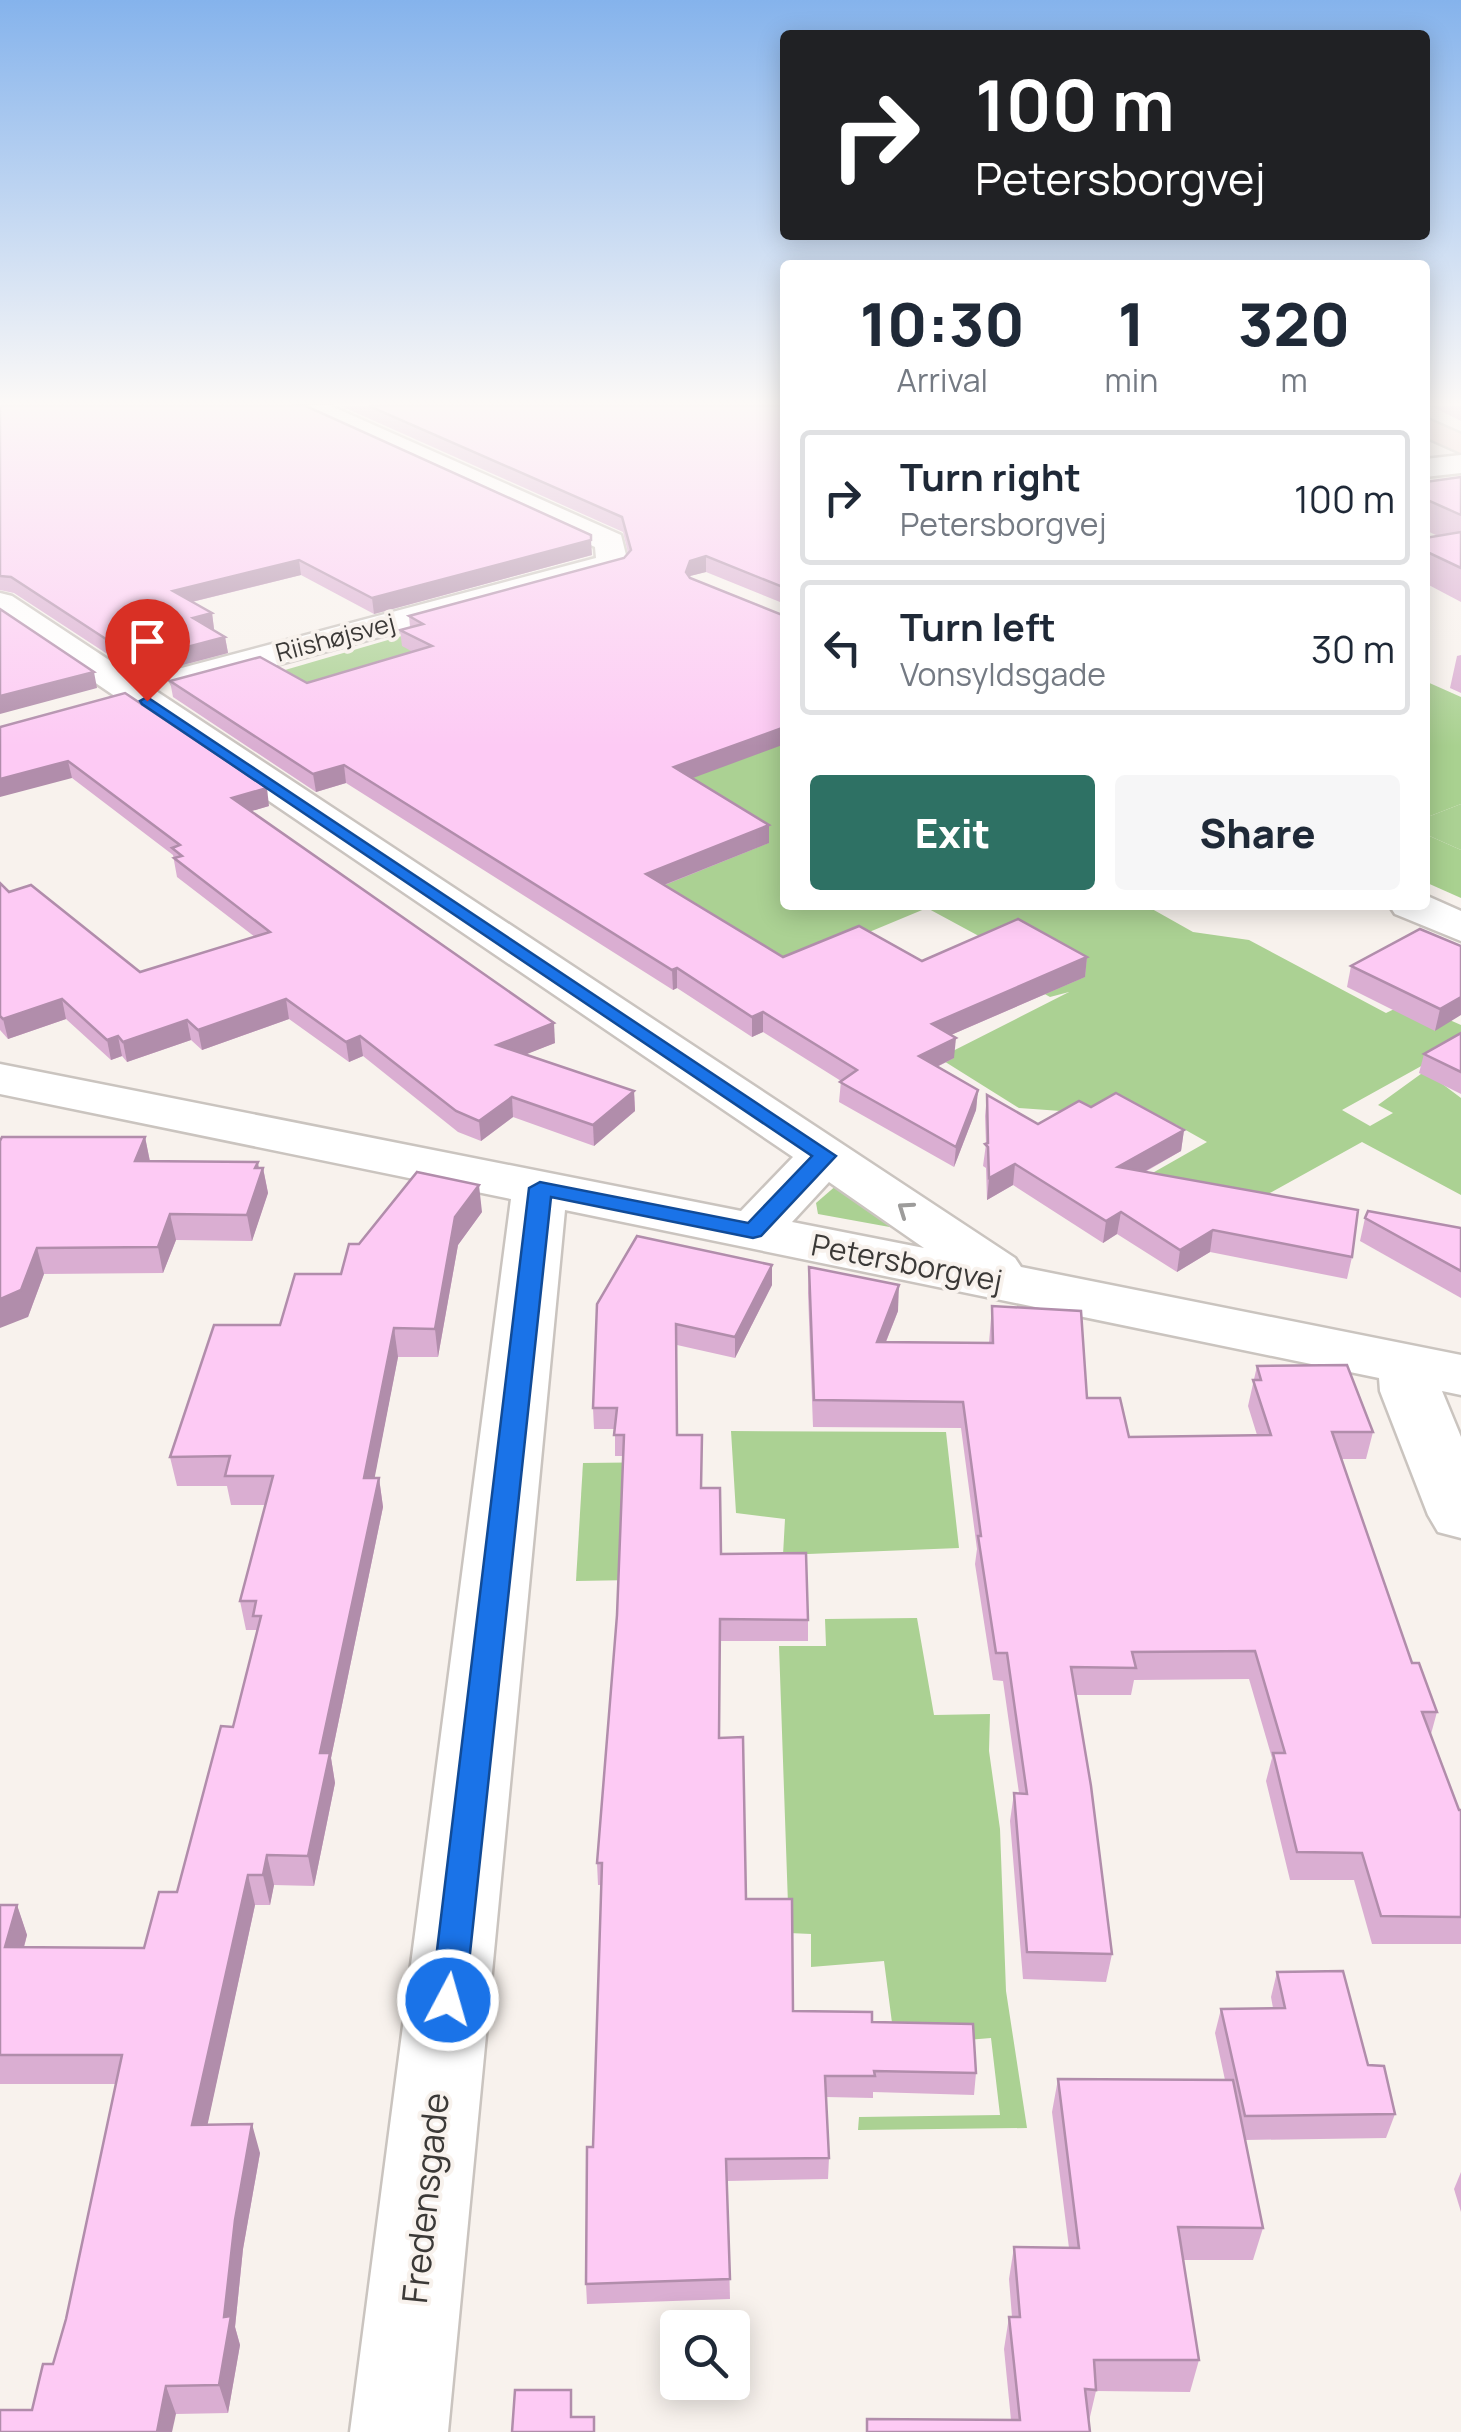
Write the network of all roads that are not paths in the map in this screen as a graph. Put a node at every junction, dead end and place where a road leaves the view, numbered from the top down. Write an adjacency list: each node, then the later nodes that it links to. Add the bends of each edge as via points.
1 (560, 519): 3 (street, Riishøjsvej, via 610,542 612,563)
2 (0, 603): 3 (street)
3 (115, 698): 7 (street)
4 (1422, 910): 5 (street)
5 (1461, 928)
6 (0, 1079): 8 (street, Petersborgvej)
7 (825, 1156): 9 (street); 10 (street, one-way to 7)
8 (540, 1188): 9 (street, Petersborgvej); 13 (street, Fredensgade)
9 (753, 1231): 10 (street, Petersborgvej)
10 (1014, 1284): 11 (street, Petersborgvej)
11 (1434, 1370): 12 (street, via 1411,1390)
12 (1461, 1515)
13 (399, 2432)

